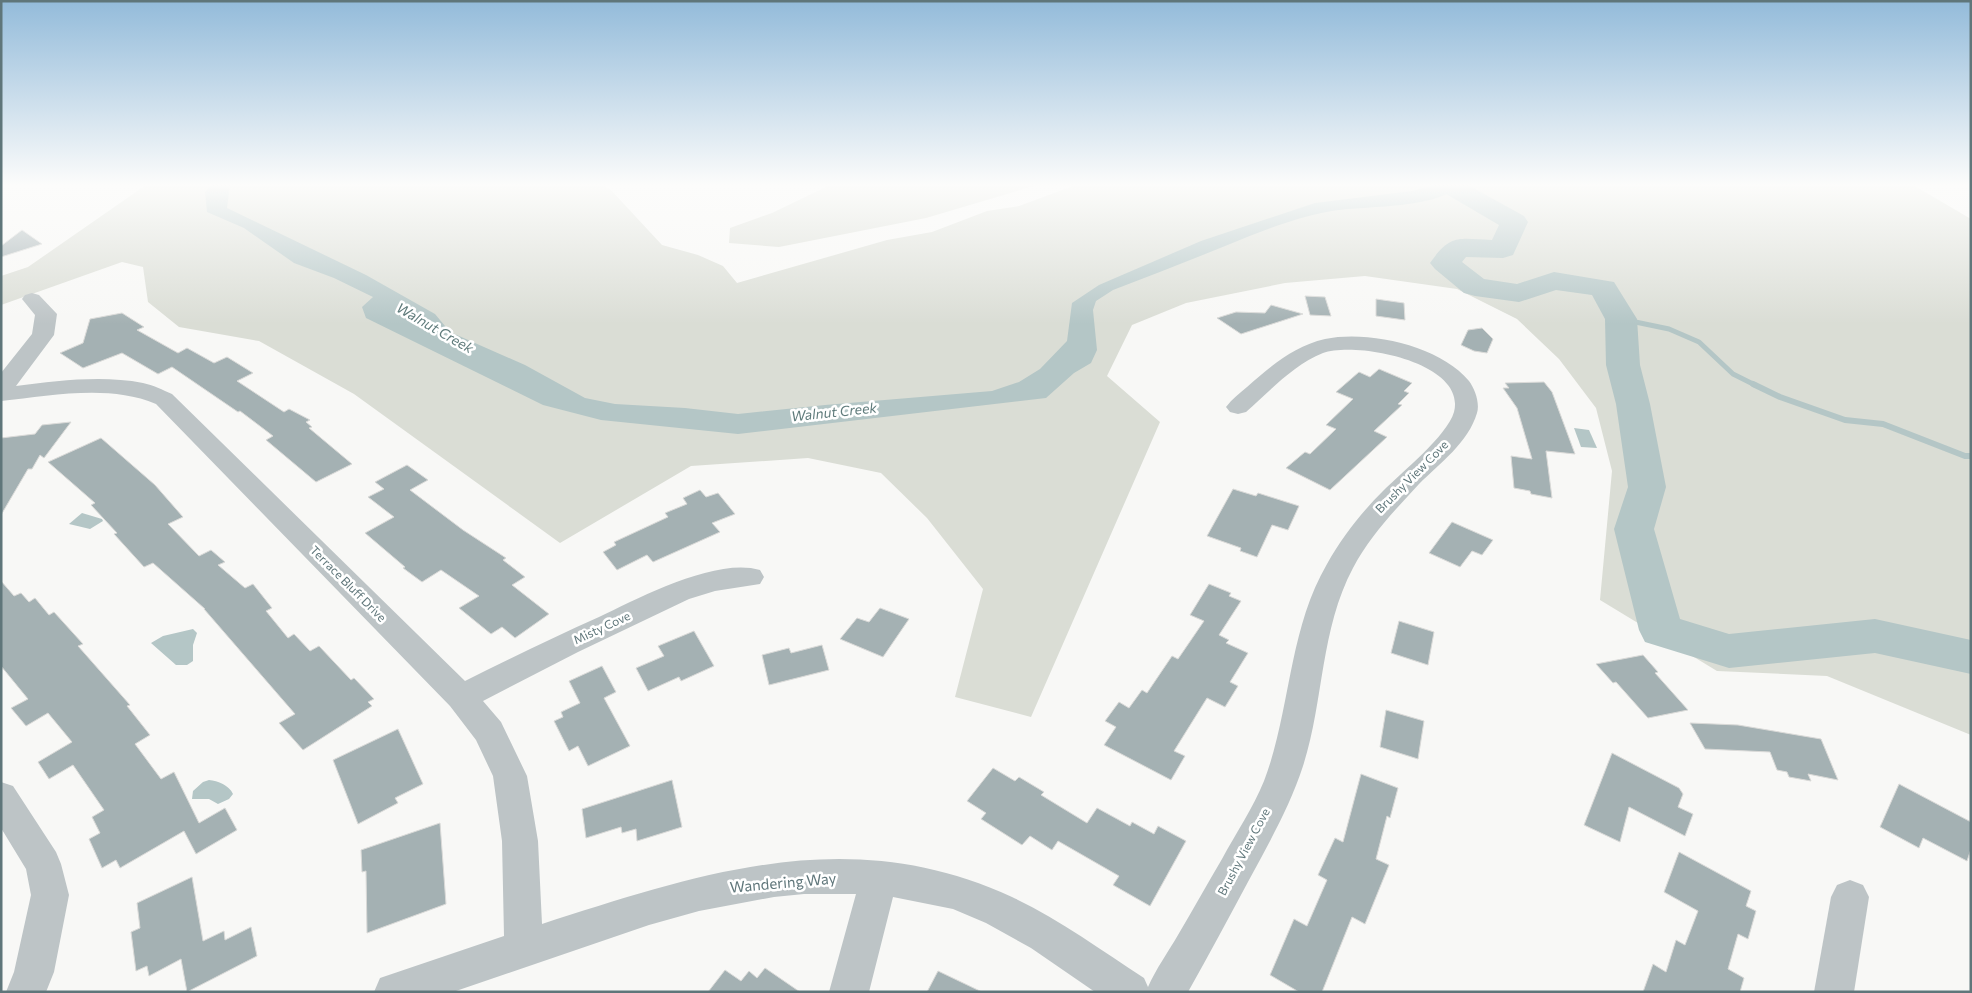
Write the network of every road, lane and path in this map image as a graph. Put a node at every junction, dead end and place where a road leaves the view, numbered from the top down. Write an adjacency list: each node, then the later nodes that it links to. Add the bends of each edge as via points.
1 (32, 299): 2 (street, via 46,314 43,335)
2 (1, 389)
3 (1, 394): 6 (street, Terrace Bluff Drive, via 107,387 142,390 164,399)
4 (1238, 407): 15 (street, Brushy View Cove, via 1306,352 1327,345 1356,342 1391,347 1441,368 1462,386 1467,406 1461,425 1375,514 1344,556 1327,590 1316,625 1296,732 1280,783 1258,829)
5 (750, 577): 6 (street, Misty Cove, via 714,581 679,592)
6 (461, 698): 10 (street, Terrace Bluff Drive, via 489,732 510,776 520,841)
7 (1, 797): 11 (street, via 43,864 50,895 34,972)
8 (879, 878): 10 (street, Wandering Way, via 767,881 713,890); 13 (street); 14 (street, Wandering Way, via 954,892 981,902 1029,927)
9 (1850, 897): 16 (street)
10 (524, 949): 12 (street, Wandering Way)
11 (26, 992)
12 (394, 992)
13 (849, 992)
14 (1130, 992)
15 (1166, 992)
16 (1834, 992)

